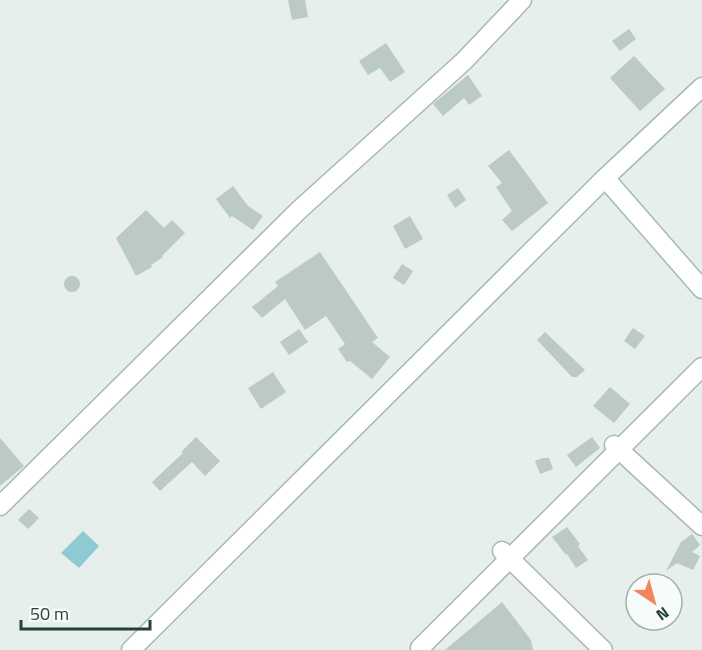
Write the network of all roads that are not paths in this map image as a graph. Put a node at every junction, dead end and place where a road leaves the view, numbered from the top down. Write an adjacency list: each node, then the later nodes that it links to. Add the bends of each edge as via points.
1 (522, 0): 7 (street, via 464,61 299,210)
2 (702, 87): 3 (street)
3 (605, 178): 4 (street); 11 (street)
4 (702, 289)
5 (702, 368): 10 (street)
6 (614, 445): 8 (street)
7 (0, 506)
8 (702, 526)
9 (502, 551): 12 (street)
10 (420, 648)
11 (131, 650)
12 (603, 650)

